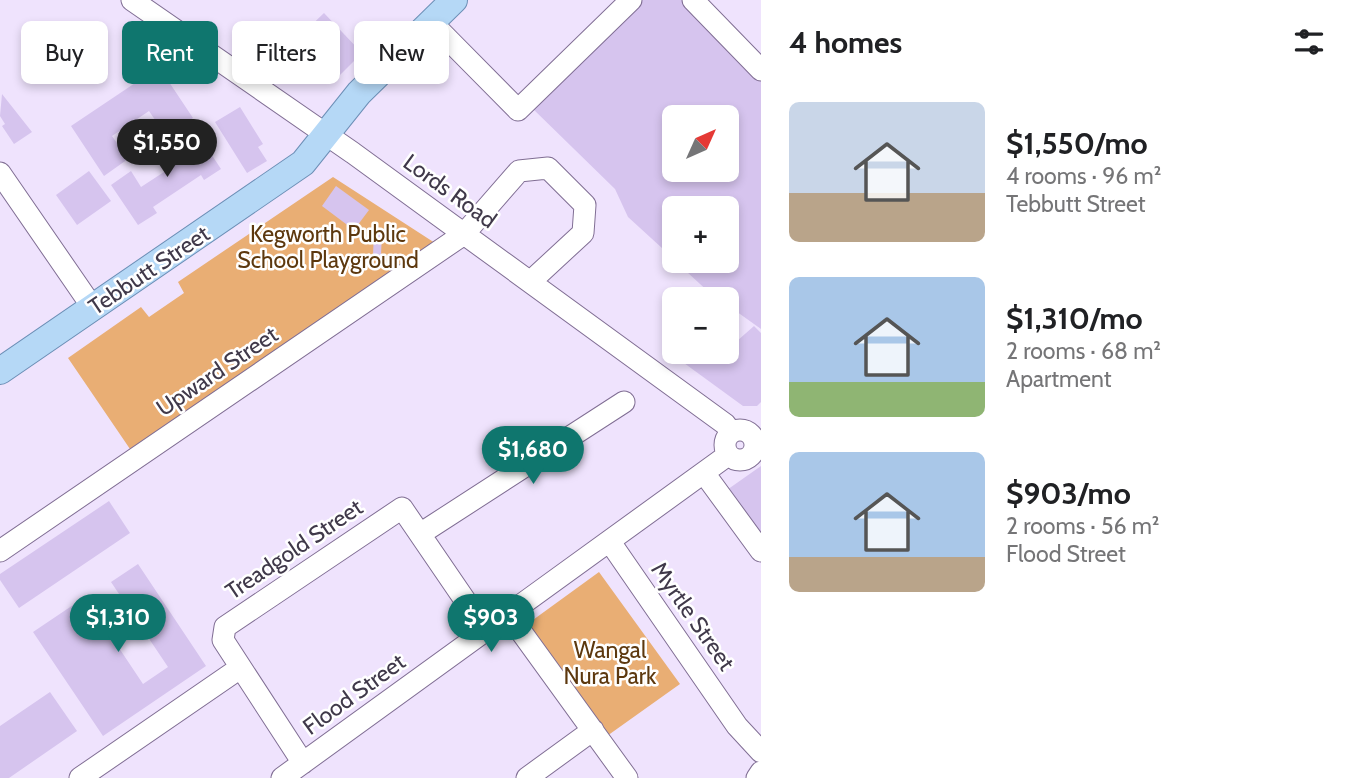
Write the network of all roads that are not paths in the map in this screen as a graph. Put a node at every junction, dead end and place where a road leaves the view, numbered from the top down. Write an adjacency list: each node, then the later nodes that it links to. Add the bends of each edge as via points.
1 (132, 0): 6 (street, Lords Road)
2 (168, 0): 6 (street)
3 (454, 0): 7 (main road, Tebbutt Street)
4 (631, 0): 8 (street, via 518,110)
5 (693, 0): 9 (street)
6 (153, 15): 11 (street, Lords Road)
7 (432, 21)
8 (449, 40)
9 (761, 70)
10 (368, 84): 11 (main road, Tebbutt Street)
11 (325, 136): 13 (street, Lords Road); 15 (main road, Tebbutt Street, via 283,179)
12 (0, 173): 15 (street)
13 (464, 234): 14 (street, Lords Road); 14 (street, Upward Street, via 519,171 548,168 585,205 583,233); 22 (street, Upward Street)
14 (530, 282): 18 (street, Lords Road, via 726,424)
15 (93, 308): 16 (main road, Tebbutt Street)
16 (0, 371)
17 (624, 402): 20 (street)
18 (750, 434): 19 (street, Flood Street, via 752,455 744,460 728,455)
19 (704, 473): 21 (street, Flood Street); 23 (street)
20 (420, 534): 25 (street, Treadgold Street); 26 (street, Treadgold Street, via 402,508 225,627 223,640)
21 (610, 542): 24 (street, Flood Street); 28 (street, Myrtle Street, via 737,726)
22 (0, 551)
23 (761, 551)
24 (509, 615): 25 (street, Flood Street); 27 (street)
25 (486, 631): 29 (street, Flood Street)
26 (240, 668): 29 (street, Treadgold Street); 31 (street)
27 (593, 730): 33 (street); 34 (street)
28 (761, 752)
29 (303, 763): 32 (street, Flood Street)
30 (761, 772): 35 (street)
31 (80, 778)
32 (282, 778)
33 (527, 778)
34 (627, 778)
35 (757, 778)

